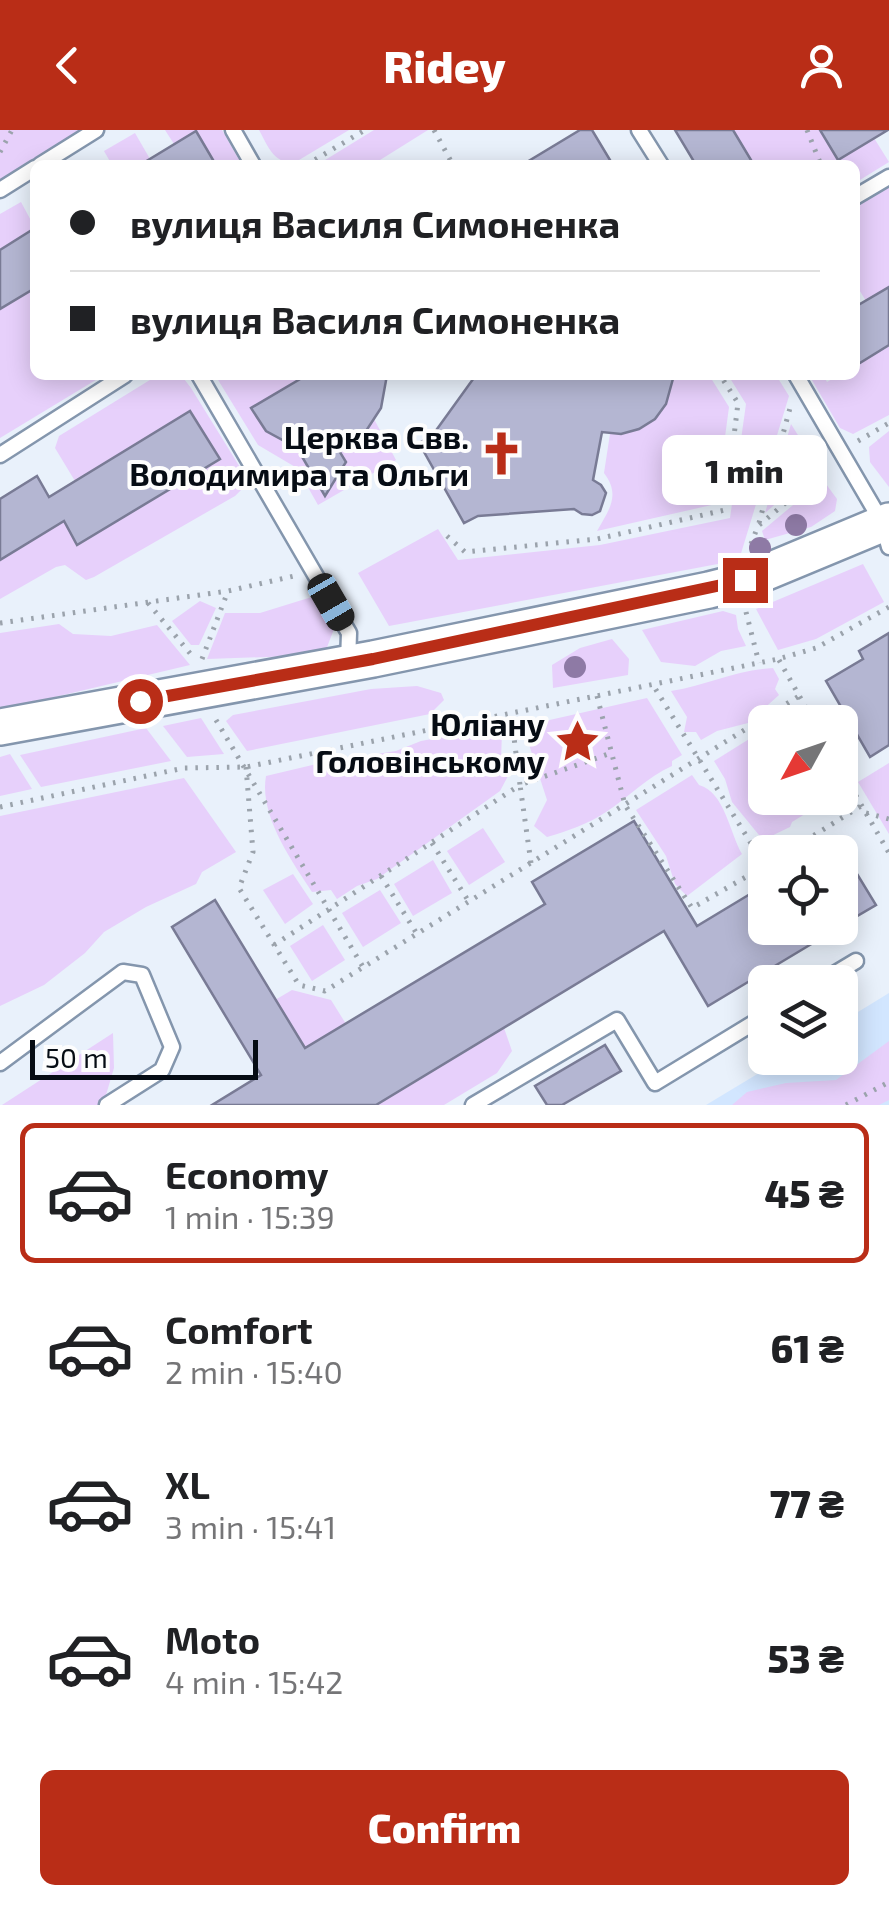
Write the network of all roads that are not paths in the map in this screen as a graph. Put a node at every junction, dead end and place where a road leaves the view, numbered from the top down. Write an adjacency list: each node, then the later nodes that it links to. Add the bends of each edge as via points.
1 (96, 130): 4 (lane)
2 (232, 130): 5 (lane)
3 (639, 130): 6 (lane)
4 (49, 160)
5 (250, 160)
6 (658, 160)
7 (30, 172): 9 (lane)
8 (889, 176): 10 (lane)
9 (0, 190)
10 (860, 194)
11 (118, 380): 14 (lane)
12 (201, 380): 16 (lane, via 349,633)
13 (799, 380): 15 (lane)
14 (0, 455)
15 (887, 531): 16 (street, via 727,586)
16 (348, 664): 17 (street)
17 (0, 727)
18 (856, 962): 19 (lane)
19 (851, 965)
20 (748, 1026): 23 (lane, via 655,1082 617,1020)
21 (0, 1063): 22 (lane, via 123,972 142,975 172,1047 162,1070)
22 (107, 1105)
23 (474, 1105)

